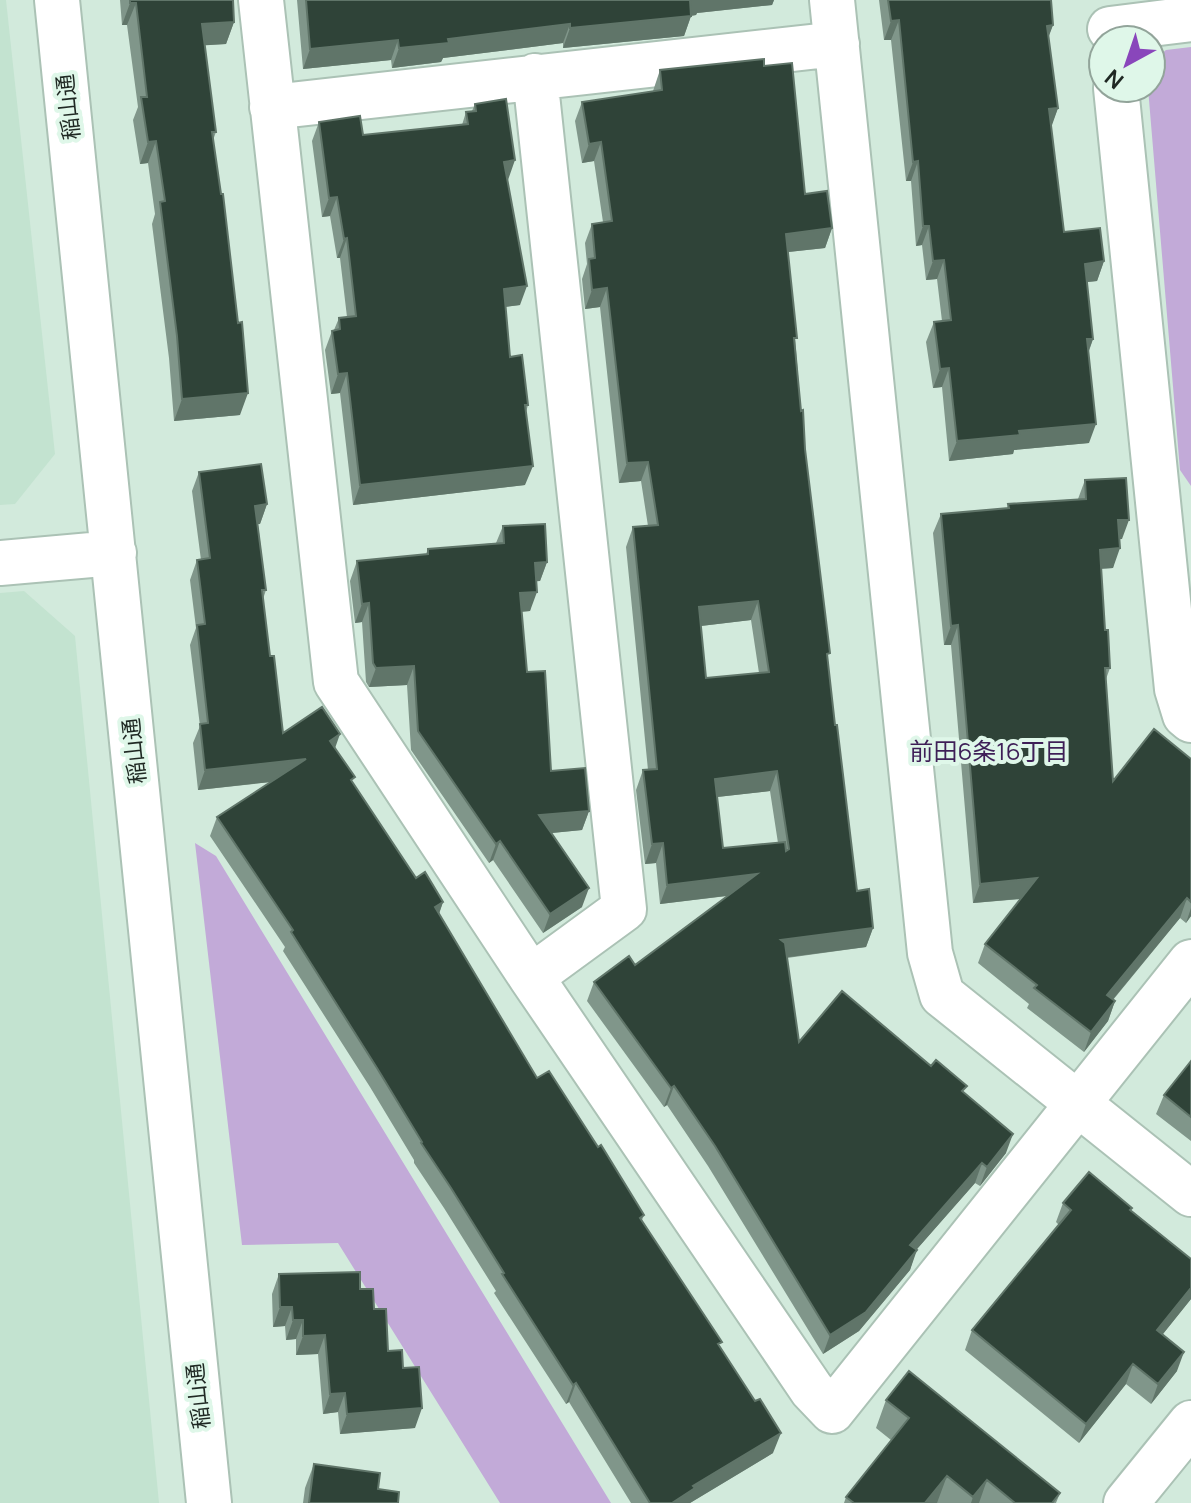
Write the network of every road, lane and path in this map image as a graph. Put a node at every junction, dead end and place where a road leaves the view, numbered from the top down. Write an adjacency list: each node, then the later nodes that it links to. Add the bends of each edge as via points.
1 (57, 0): 11 (street, 稲山通)
2 (261, 0): 9 (street)
3 (832, 0): 6 (street)
4 (1191, 19): 5 (street)
5 (1109, 23)
6 (837, 44): 7 (street); 16 (street, via 930,953 942,995)
7 (535, 76): 9 (street); 15 (street, via 624,909)
8 (1118, 104): 10 (street)
9 (272, 107): 15 (street, via 336,682)
10 (1178, 551): 13 (street, via 1177,689)
11 (114, 553): 12 (street); 19 (street, 稲山通)
12 (0, 563)
13 (1191, 720)
14 (1191, 962): 16 (street)
15 (531, 977): 16 (street, via 812,1390 832,1411)
16 (1078, 1104): 17 (street)
17 (1191, 1194)
18 (1191, 1423): 20 (street)
19 (209, 1503)
20 (1126, 1503)

